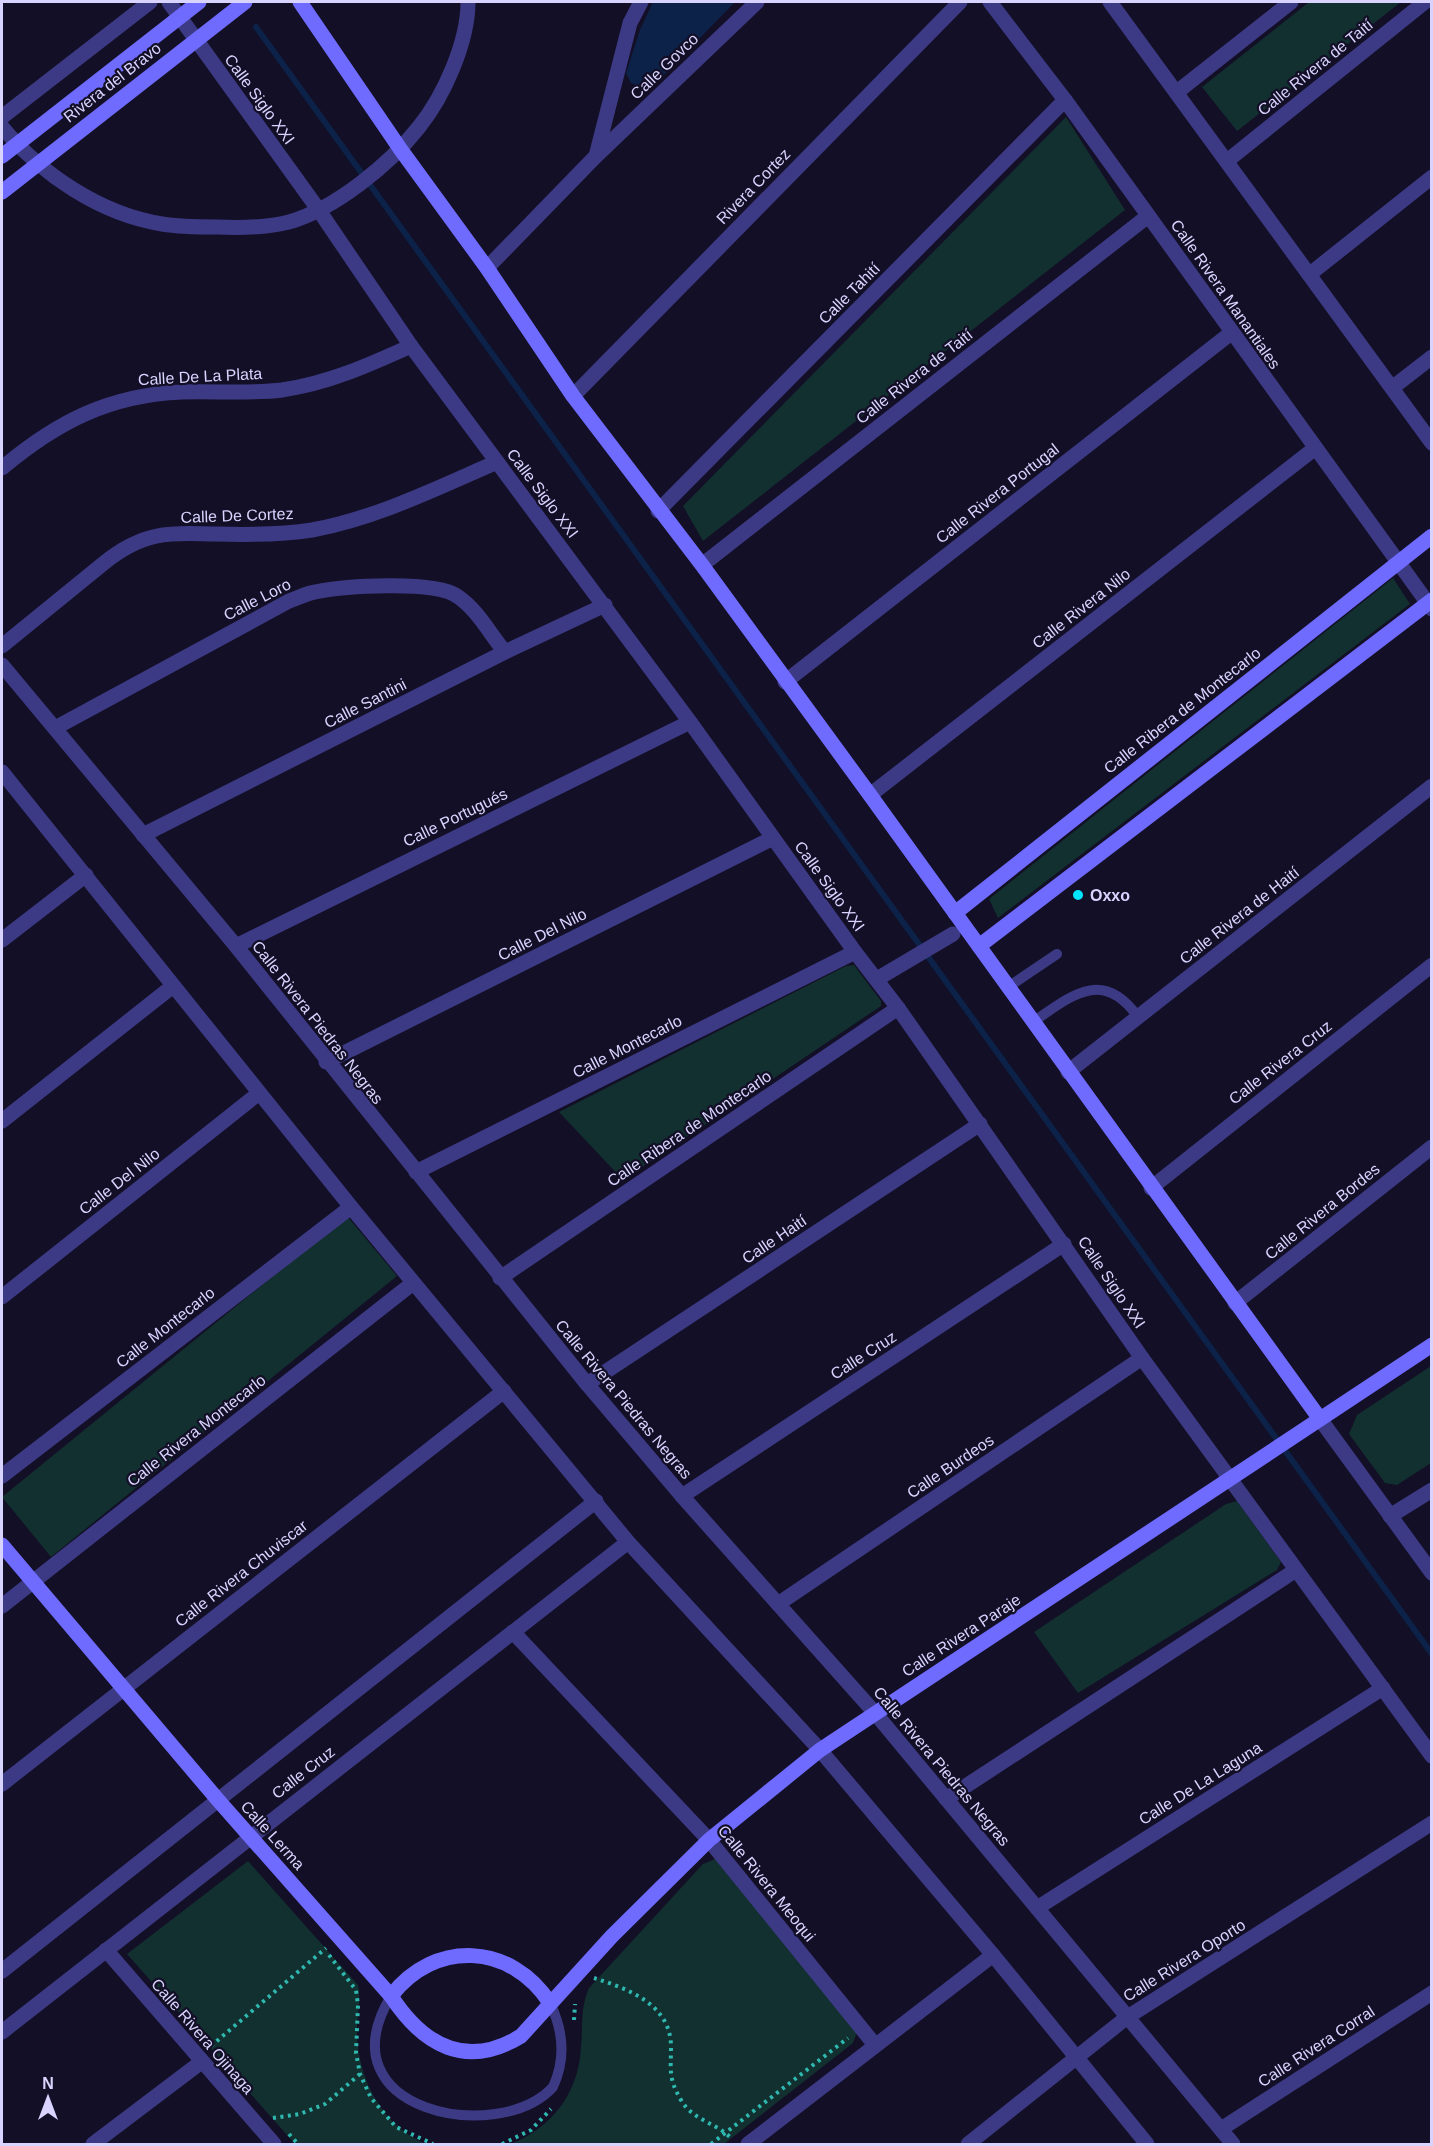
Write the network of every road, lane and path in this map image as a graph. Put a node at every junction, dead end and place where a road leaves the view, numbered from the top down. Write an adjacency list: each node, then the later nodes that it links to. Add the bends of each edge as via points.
1 (150, 2): 18 (street)
2 (169, 2): 14 (street, Calle Siglo XXI)
3 (199, 2): 14 (street, Rivera del Bravo)
4 (245, 2): 15 (street, Rivera del Bravo)
5 (300, 2): 21 (street)
6 (468, 2): 21 (street, via 459,49 444,90)
7 (641, 2): 23 (street, Calle Govco, via 630,23)
8 (758, 2): 23 (street, Calle Govco)
9 (960, 2): 36 (street, Rivera Cortez)
10 (990, 2): 17 (street, Calle Rivera Manantiales)
11 (1110, 2): 16 (street)
12 (1291, 2): 16 (street)
13 (1425, 2): 24 (street, Calle Rivera de Taití)
14 (180, 16): 15 (street, Calle Siglo XXI); 20 (street, Rivera del Bravo)
15 (196, 40): 25 (street, Rivera del Bravo); 28 (street, Calle Siglo XXI)
16 (1177, 92): 24 (street)
17 (1065, 100): 29 (street, Calle Rivera Manantiales); 41 (street, Calle Tahití)
18 (2, 117)
19 (2, 128): 20 (street)
20 (17, 144): 22 (street, Rivera del Bravo); 25 (street)
21 (401, 150): 28 (street, via 343,195); 30 (street)
22 (2, 156)
23 (596, 156): 30 (street, Calle Govco)
24 (1227, 161): 31 (street)
25 (36, 165): 27 (street, Rivera del Bravo); 28 (street, via 90,198 161,224 264,226 290,222)
26 (1431, 177): 31 (street)
27 (2, 192)
28 (318, 209): 33 (street, Calle Siglo XXI)
29 (1148, 216): 32 (street, Calle Rivera Manantiales); 44 (street, Calle Rivera de Taití)
30 (487, 268): 36 (street)
31 (1310, 274): 35 (street)
32 (1231, 333): 38 (street, Calle Rivera Manantiales); 50 (street, Calle Rivera Portugal)
33 (411, 346): 39 (street, Calle Siglo XXI); 40 (street, Calle De La Plata, via 335,379 301,387 254,392 181,392 140,396 100,406 68,420)
34 (1431, 357): 35 (street)
35 (1392, 388): 37 (street)
36 (573, 396): 41 (street)
37 (1431, 443)
38 (1314, 449): 43 (street, Calle Rivera Manantiales); 55 (street, Calle Rivera Nilo)
39 (497, 462): 46 (street, Calle Siglo XXI); 47 (street, Calle De Cortez, via 349,522 266,535 159,535 142,540 104,562)
40 (2, 468)
41 (658, 511): 44 (street)
42 (1431, 536): 43 (street, Calle Ribera de Montecarlo)
43 (1396, 563): 45 (street, Calle Rivera Manantiales); 59 (street, Calle Ribera de Montecarlo)
44 (702, 565): 50 (street)
45 (1430, 604): 63 (street)
46 (605, 605): 48 (street, Calle Santini); 51 (street, Calle Siglo XXI)
47 (2, 646)
48 (505, 652): 52 (street, Calle Loro, via 468,604 445,589 377,587 314,592 289,601); 56 (street, Calle Santini)
49 (2, 665): 52 (street, Calle Rivera Piedras Negras)
50 (785, 682): 55 (street)
51 (690, 722): 57 (street, Calle Siglo XXI); 62 (street, Calle Portugués)
52 (54, 728): 56 (street, Calle Rivera Piedras Negras)
53 (2, 772): 58 (street)
54 (1431, 786): 71 (street, Calle Rivera de Haití)
55 (870, 795): 59 (street)
56 (143, 836): 62 (street, Calle Rivera Piedras Negras)
57 (773, 838): 64 (street, Calle Siglo XXI); 73 (street, Calle Del Nilo)
58 (86, 875): 61 (street); 68 (street)
59 (955, 913): 60 (street); 63 (street)
60 (951, 935): 63 (street); 67 (street)
61 (2, 940)
62 (236, 946): 73 (street, Calle Rivera Piedras Negras)
63 (979, 946): 69 (street)
64 (855, 952): 67 (street, Calle Siglo XXI); 79 (street, Calle Montecarlo)
65 (1057, 954): 69 (lane)
66 (1431, 965): 80 (street, Calle Rivera Cruz)
67 (877, 979): 70 (street, Calle Siglo XXI)
68 (173, 986): 75 (street); 76 (street)
69 (1008, 987): 72 (street)
70 (898, 1008): 77 (street, Calle Siglo XXI); 83 (street, Calle Ribera de Montecarlo)
71 (1138, 1017): 72 (lane, via 1127,1001 1105,990 1086,989); 74 (street, Calle Rivera de Haití)
72 (1034, 1022): 74 (street)
73 (326, 1062): 79 (street, Calle Rivera Piedras Negras)
74 (1068, 1072): 80 (street)
75 (259, 1093): 81 (street); 85 (street, Calle Del Nilo)
76 (2, 1121)
77 (980, 1124): 82 (street, Calle Siglo XXI); 89 (street, Calle Haití)
78 (1431, 1147): 86 (street, Calle Rivera Bordes)
79 (416, 1172): 83 (street, Calle Rivera Piedras Negras)
80 (1151, 1188): 86 (street)
81 (351, 1207): 84 (street); 92 (street, Calle Montecarlo)
82 (1064, 1244): 88 (street, Calle Siglo XXI); 95 (street, Calle Cruz)
83 (500, 1278): 89 (street, Calle Rivera Piedras Negras)
84 (413, 1283): 90 (street); 102 (street, Calle Rivera Montecarlo)
85 (2, 1297)
86 (1235, 1303): 91 (street)
87 (1431, 1345): 91 (street, Calle Rivera Paraje)
88 (1143, 1358): 93 (street, Calle Siglo XXI); 103 (street, Calle Burdeos)
89 (587, 1384): 95 (street, Calle Rivera Piedras Negras)
90 (504, 1391): 96 (street); 106 (street, Calle Rivera Chuviscar)
91 (1320, 1419): 93 (street, Calle Rivera Paraje); 97 (street)
92 (2, 1476)
93 (1229, 1479): 100 (street, Calle Siglo XXI); 108 (street, Calle Rivera Paraje)
94 (1431, 1490): 97 (street)
95 (682, 1496): 103 (street, Calle Rivera Piedras Negras)
96 (596, 1501): 98 (street); 113 (street, Calle Cruz)
97 (1390, 1516): 101 (street)
98 (628, 1542): 105 (street, Calle Cruz); 109 (street)
99 (2, 1545): 102 (street, Calle Lerma)
100 (1296, 1570): 107 (street, Calle Siglo XXI); 112 (street)
101 (1431, 1573)
102 (32, 1582): 104 (street, Calle Rivera Montecarlo); 106 (street, Calle Lerma)
103 (778, 1604): 108 (street, Calle Rivera Piedras Negras)
104 (2, 1606)
105 (513, 1632): 115 (street, Calle Cruz); 116 (street, Calle Rivera Meoqui)
106 (123, 1688): 111 (street, Calle Rivera Chuviscar); 113 (street, Calle Lerma)
107 (1383, 1688): 110 (street, Calle Siglo XXI); 117 (street, Calle De La Laguna)
108 (875, 1713): 109 (street, Calle Rivera Paraje); 112 (street, Calle Rivera Piedras Negras)
109 (820, 1750): 116 (street, Calle Rivera Paraje); 122 (street)
110 (1431, 1756)
111 (2, 1784)
112 (946, 1799): 117 (street, Calle Rivera Piedras Negras)
113 (218, 1800): 115 (street, Calle Lerma); 124 (street, Calle Cruz)
114 (1431, 1823): 129 (street, Calle Rivera Oporto)
115 (249, 1836): 118 (street, Calle Lerma); 120 (street, Calle Cruz)
116 (708, 1840): 128 (street, Calle Rivera Paraje); 133 (street, Calle Rivera Meoqui)
117 (1037, 1908): 129 (street, Calle Rivera Piedras Negras)
118 (339, 1937): 121 (path); 126 (street, Calle Lerma)
119 (316, 1941): 121 (path)
120 (106, 1950): 132 (street, Calle Cruz); 135 (street, Calle Rivera Ojinaga)
121 (324, 1950): 135 (path); 136 (path, via 356,1990)
122 (993, 1955): 133 (street); 134 (street)
123 (599, 1968): 142 (path, via 591,1977 647,2000 659,2012 668,2028 671,2081 682,2103 696,2117)
124 (2, 1971)
125 (1431, 1993): 141 (street, Calle Rivera Corral)
126 (391, 1996): 128 (street, via 426,1965 473,1955 518,1969); 128 (street, Calle Lerma, via 424,2036 459,2051 476,2052 507,2045 531,2026); 137 (lane, via 379,2021 375,2049 380,2077)
127 (575, 2001): 131 (path)
128 (550, 2003): 139 (lane, via 560,2030 561,2057 550,2093)
129 (1126, 2018): 134 (street, Calle Rivera Oporto); 141 (street, Calle Rivera Piedras Negras)
130 (848, 2026): 142 (path, via 848,2038)
131 (574, 2029)
132 (2, 2032)
133 (875, 2045): 149 (street)
134 (1076, 2058): 150 (street, Calle Rivera Oporto); 151 (street)
135 (198, 2060): 140 (street, Calle Rivera Ojinaga); 143 (street)
136 (360, 2074): 140 (path, via 325,2104 300,2114 274,2116); 145 (path, via 371,2098 396,2127)
137 (392, 2102)
138 (557, 2102): 146 (path, via 531,2130)
139 (533, 2115)
140 (259, 2128): 144 (street, Calle Rivera Ojinaga)
141 (1221, 2129): 152 (street, Calle Rivera Piedras Negras)
142 (726, 2133): 147 (path); 148 (path)
143 (93, 2145)
144 (274, 2145)
145 (433, 2145)
146 (502, 2145)
147 (711, 2145)
148 (737, 2145)
149 (748, 2145)
150 (968, 2145)
151 (1147, 2145)
152 (1233, 2145)

